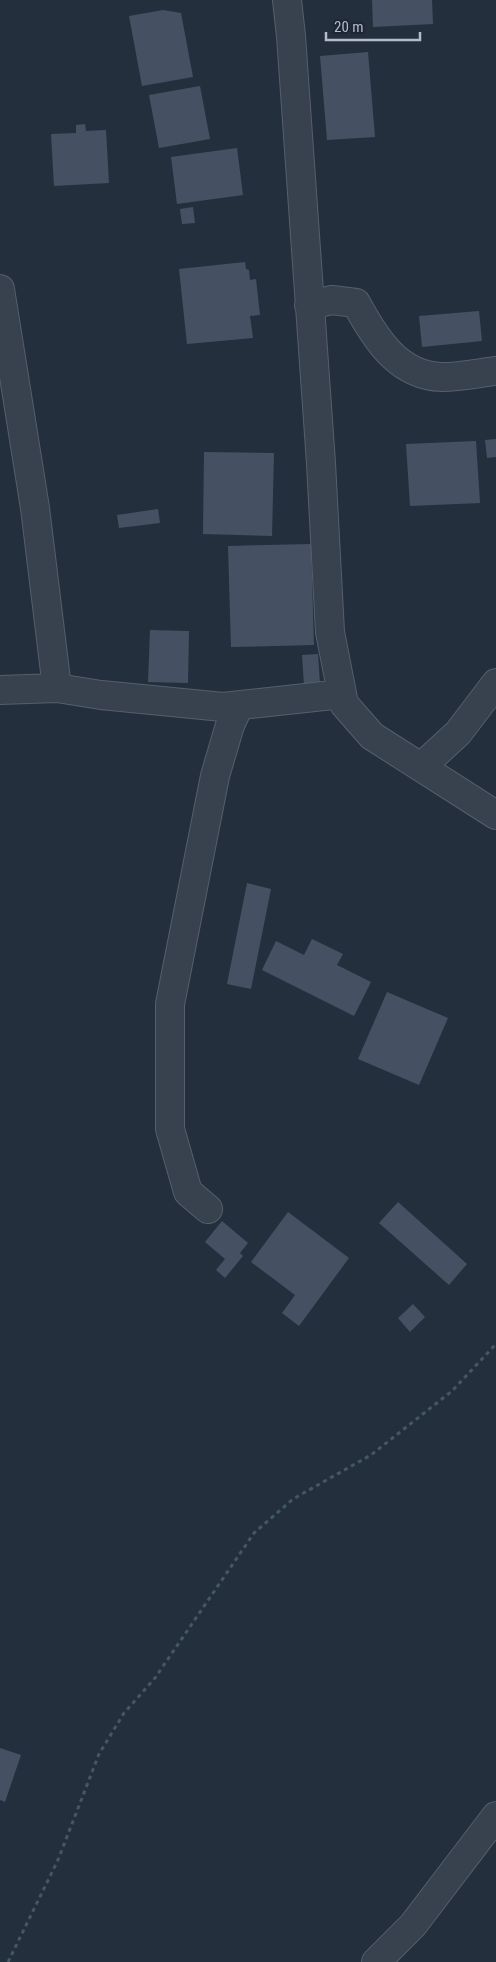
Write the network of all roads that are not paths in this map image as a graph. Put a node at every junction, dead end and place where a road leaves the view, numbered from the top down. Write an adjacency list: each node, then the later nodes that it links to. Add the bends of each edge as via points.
1 (286, 0): 3 (street)
2 (0, 289): 6 (street, via 35,508)
3 (309, 305): 4 (street, via 332,300 356,303 370,329 390,355 413,371 442,377); 8 (street, via 330,632)
4 (496, 371)
5 (496, 683): 10 (street, via 458,733)
6 (57, 688): 7 (street); 9 (street, via 174,704)
7 (0, 690)
8 (342, 694): 9 (street); 10 (street, via 344,704 372,736)
9 (239, 706): 12 (street, via 215,776 170,1004 170,1129 188,1192)
10 (421, 767): 11 (street)
11 (496, 815)
12 (208, 1209)
13 (496, 1816): 14 (street, via 413,1926)
14 (376, 1962)

